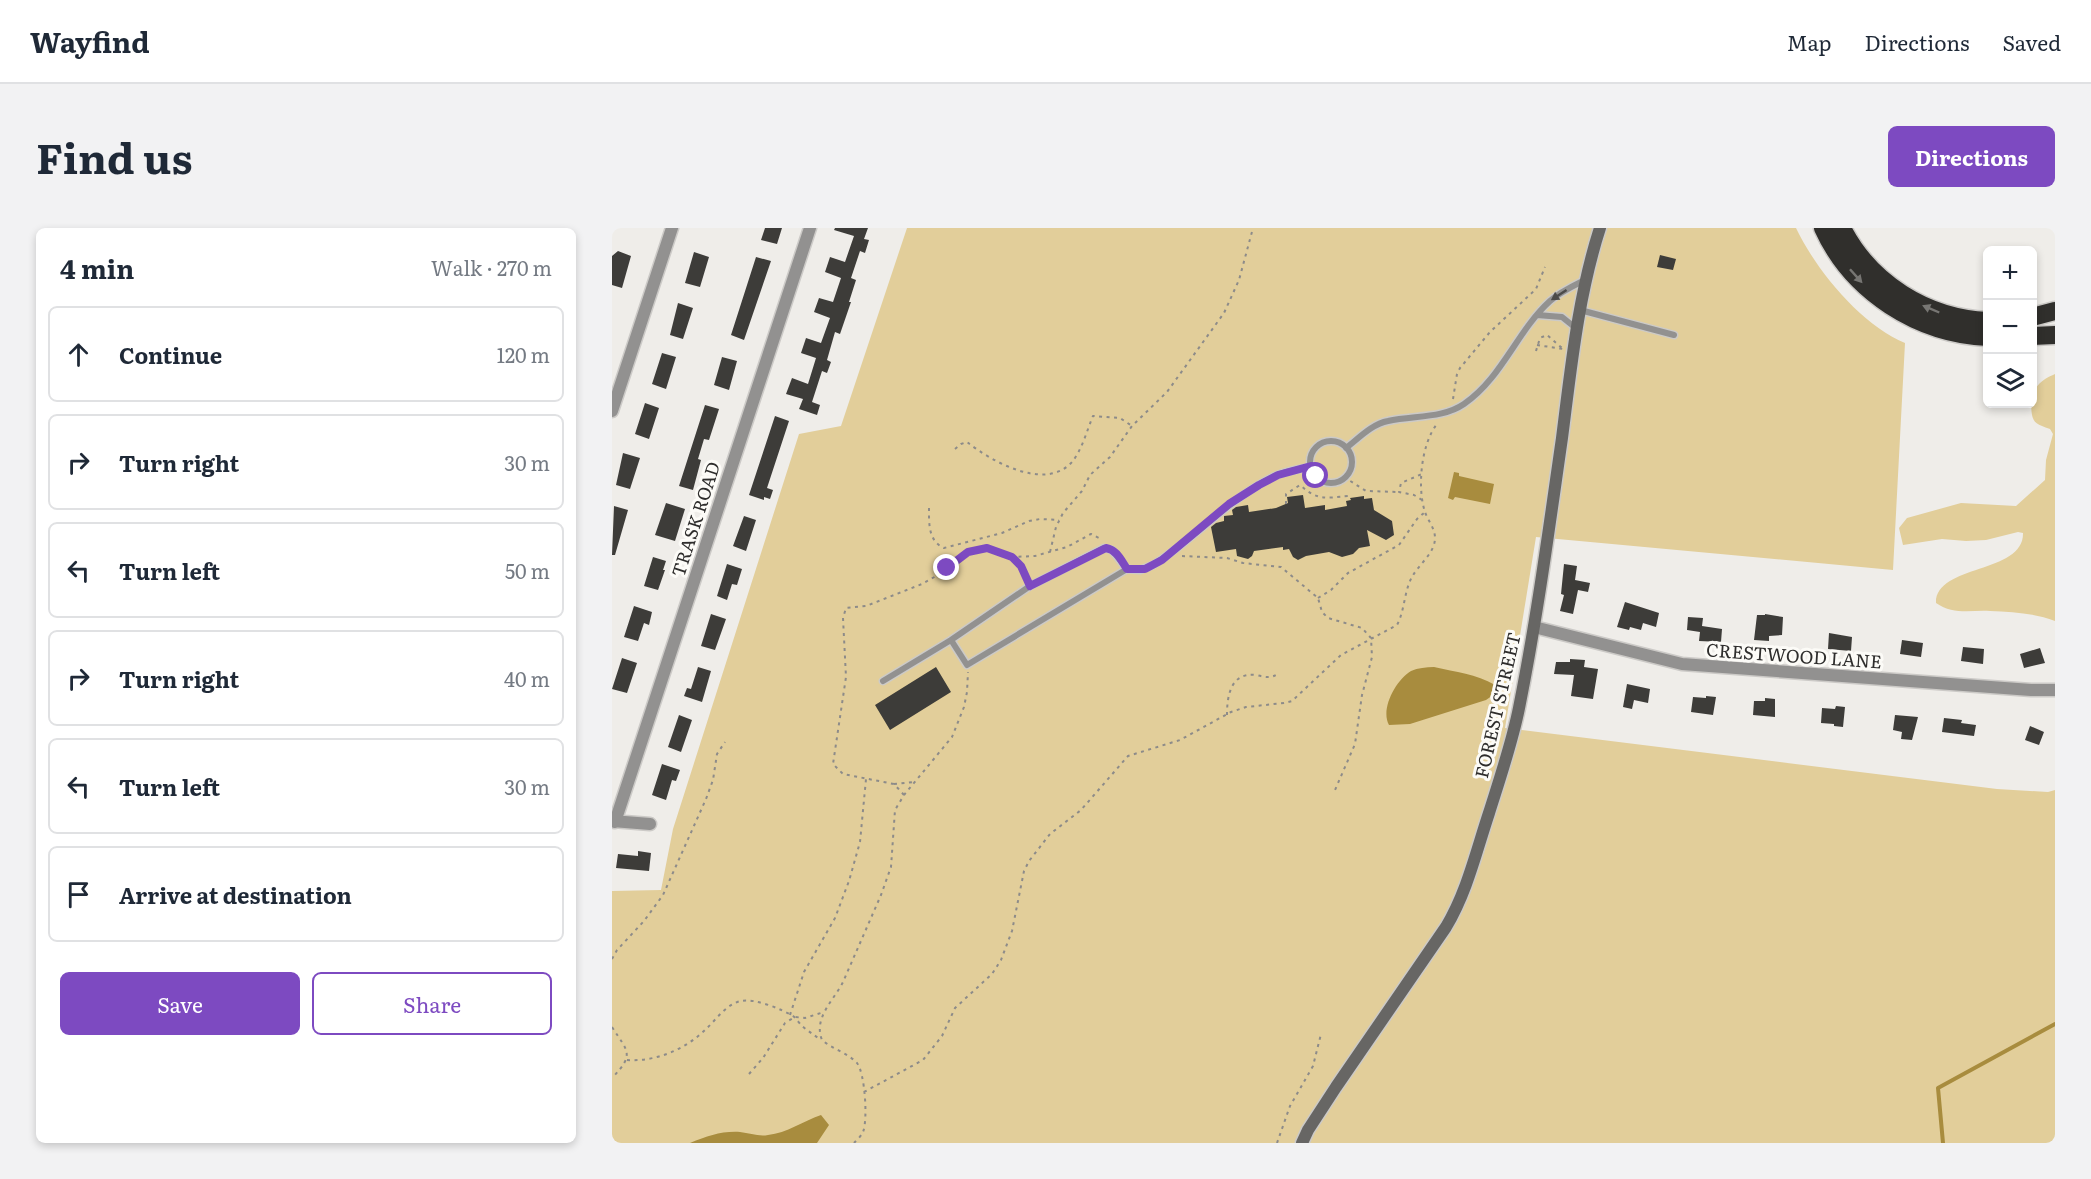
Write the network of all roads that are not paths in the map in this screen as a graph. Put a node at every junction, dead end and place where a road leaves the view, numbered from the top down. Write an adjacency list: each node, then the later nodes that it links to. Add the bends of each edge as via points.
1 (672, 228): 17 (street)
2 (810, 228): 25 (street, TRASK ROAD)
3 (1600, 228): 6 (street, FOREST STREET)
4 (1823, 228): 15 (highway, one-way to 15, via 1846,264 1889,305 1937,328)
5 (1842, 228): 11 (highway, one-way to 5, via 1930,309 1896,290 1862,259)
6 (1586, 280): 7 (street, FOREST STREET); 9 (lane, one-way to 9, via 1562,292)
7 (1581, 310): 12 (street, FOREST STREET); 13 (lane)
8 (2055, 311): 10 (highway)
9 (1537, 315): 12 (lane, via 1562,317); 18 (lane, via 1482,390 1462,405 1443,413 1382,423)
10 (2037, 316)
11 (1983, 321)
12 (1577, 329): 21 (street, FOREST STREET)
13 (1674, 335)
14 (2055, 335): 16 (highway)
15 (1983, 336)
16 (2037, 336)
17 (612, 411)
18 (1346, 448): 19 (lane, via 1337,442 1324,442 1313,451); 19 (lane, via 1351,456 1350,470 1335,482 1322,480)
19 (1311, 466): 20 (lane, via 1259,485 1229,504 1167,555 1145,569)
20 (1127, 569): 22 (lane, via 1106,548 1030,586); 22 (lane, via 967,665)
21 (1534, 627): 24 (street, CRESTWOOD LANE, via 1682,664); 27 (street, FOREST STREET, via 1514,728 1457,908 1336,1086)
22 (951, 640): 23 (lane)
23 (883, 681)
24 (2055, 690)
25 (614, 822): 26 (street)
26 (650, 824)
27 (1302, 1143)

